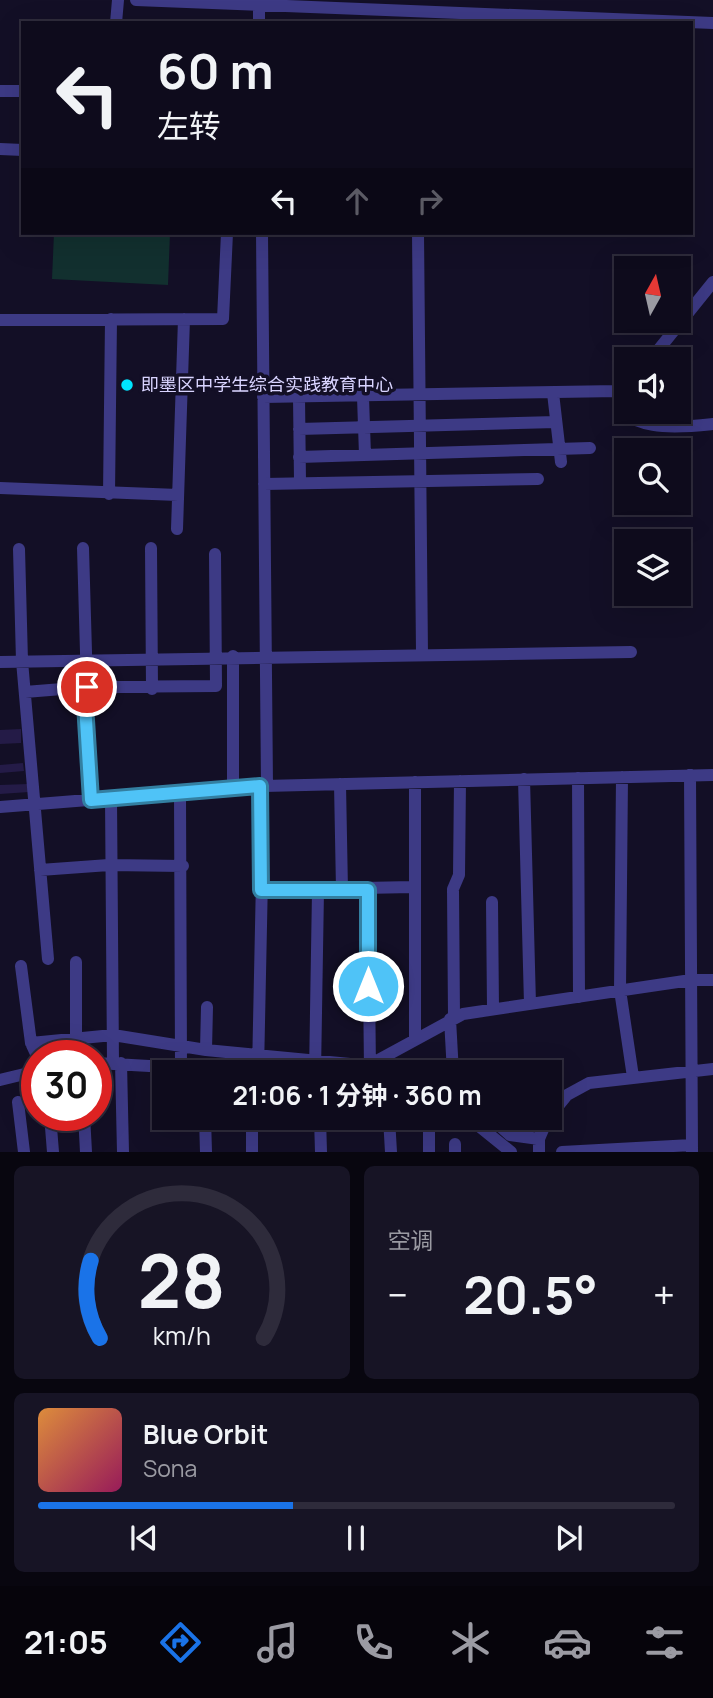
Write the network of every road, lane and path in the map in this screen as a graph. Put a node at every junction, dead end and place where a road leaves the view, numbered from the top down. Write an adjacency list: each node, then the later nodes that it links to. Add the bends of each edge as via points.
1 (118, 0): 7 (street)
2 (136, 0): 3 (street)
3 (147, 0): 4 (street)
4 (211, 1): 5 (street)
5 (255, 2): 6 (street); 8 (street)
6 (416, 16): 9 (street)
7 (116, 21)
8 (260, 21)
9 (628, 21)
10 (693, 23): 11 (street)
11 (713, 23)
12 (0, 91): 13 (street)
13 (21, 92)
14 (0, 149): 15 (street)
15 (21, 150)
16 (227, 235): 21 (street, via 223,319)
17 (261, 235): 26 (street)
18 (418, 235): 29 (street)
19 (713, 282): 23 (street)
20 (111, 319): 21 (street); 22 (street); 46 (street)
21 (184, 319): 47 (street)
22 (0, 320)
23 (661, 347)
24 (614, 389): 25 (street)
25 (553, 393): 29 (street); 30 (street)
26 (263, 397): 27 (street); 44 (street)
27 (299, 397): 28 (street); 35 (street)
28 (363, 397): 29 (street); 34 (street)
29 (420, 397): 33 (street)
30 (556, 422): 33 (street); 39 (street)
31 (652, 424): 32 (street)
32 (713, 424)
33 (421, 426): 34 (street); 37 (street)
34 (364, 428): 35 (street); 38 (street)
35 (299, 429): 40 (street)
36 (590, 448): 39 (street)
37 (421, 454): 38 (street); 39 (street); 42 (street)
38 (365, 455): 40 (street)
39 (560, 455)
40 (299, 457): 43 (street)
41 (538, 480): 42 (street)
42 (421, 481): 43 (street); 54 (street)
43 (300, 482): 44 (street)
44 (264, 484): 55 (street)
45 (0, 488): 46 (street)
46 (109, 494): 47 (street)
47 (178, 495): 48 (street)
48 (177, 529)
49 (83, 548): 59 (street)
50 (151, 548): 58 (street)
51 (19, 549): 60 (street)
52 (215, 554): 56 (street)
53 (631, 652): 54 (street)
54 (422, 654): 55 (street)
55 (266, 655): 57 (street); 73 (street)
56 (216, 656): 57 (street); 58 (street); 63 (street, via 216,686)
57 (233, 656): 74 (street)
58 (152, 658): 59 (street); 63 (street)
59 (86, 660): 60 (street); 62 (street)
60 (22, 661): 61 (street); 64 (street)
61 (0, 662)
62 (85, 688): 63 (street); 64 (street); 77 (street)
63 (152, 689)
64 (25, 692): 78 (street)
65 (690, 775): 66 (street); 67 (street); 92 (street)
66 (713, 775)
67 (622, 777): 68 (street); 94 (street)
68 (579, 778): 69 (street); 95 (street)
69 (524, 779): 70 (street); 96 (street)
70 (460, 781): 71 (street); 99 (street)
71 (415, 782): 72 (street); 83 (street)
72 (340, 784): 73 (street); 85 (street)
73 (263, 786): 74 (street); 84 (street)
74 (233, 788): 75 (street)
75 (180, 793): 76 (street); 81 (street)
76 (111, 798): 77 (street); 80 (street)
77 (91, 800): 78 (street)
78 (34, 804): 79 (street); 82 (street)
79 (0, 807)
80 (113, 865): 81 (street); 82 (street); 100 (street)
81 (183, 866): 106 (street)
82 (40, 870): 89 (street)
83 (413, 887): 86 (street); 102 (street)
84 (261, 890): 87 (street); 109 (street)
85 (342, 890): 86 (street); 87 (street)
86 (368, 890): 111 (street)
87 (318, 891): 110 (street)
88 (492, 902): 98 (street)
89 (48, 959)
90 (76, 962): 101 (street)
91 (21, 966): 103 (street)
92 (691, 980): 93 (street); 94 (street); 116 (street)
93 (713, 980)
94 (620, 990): 95 (street); 119 (street)
95 (579, 996): 96 (street)
96 (530, 1004): 98 (street)
97 (207, 1007): 105 (street)
98 (494, 1009): 99 (street)
99 (452, 1018): 102 (street); 113 (street)
100 (113, 1035): 101 (street); 106 (street); 115 (street)
101 (76, 1038): 104 (street)
102 (415, 1039): 112 (street)
103 (31, 1040)
104 (58, 1040)
105 (206, 1050): 106 (street); 108 (street)
106 (182, 1055): 107 (street); 115 (street)
107 (190, 1060)
108 (239, 1060)
109 (256, 1060)
110 (315, 1060)
111 (368, 1060)
112 (382, 1060)
113 (453, 1060)
114 (112, 1063): 115 (street)
115 (117, 1063): 138 (street)
116 (691, 1069): 117 (street); 119 (street); 133 (street)
117 (713, 1069)
118 (21, 1075): 120 (street)
119 (633, 1077): 121 (street, via 578,1087)
120 (0, 1080)
121 (562, 1100)
122 (18, 1101): 135 (street)
123 (205, 1130): 139 (street)
124 (252, 1130): 140 (street)
125 (320, 1130): 141 (street)
126 (390, 1130): 142 (street)
127 (429, 1130): 143 (street)
128 (483, 1130): 144 (street)
129 (504, 1130): 132 (street)
130 (51, 1131): 136 (street)
131 (85, 1131): 137 (street)
132 (539, 1145)
133 (692, 1148): 134 (street)
134 (625, 1150): 145 (street)
135 (24, 1152)
136 (53, 1152)
137 (86, 1152)
138 (123, 1152)
139 (206, 1152)
140 (252, 1152)
141 (321, 1152)
142 (391, 1152)
143 (429, 1152)
144 (511, 1152)
145 (562, 1152)

